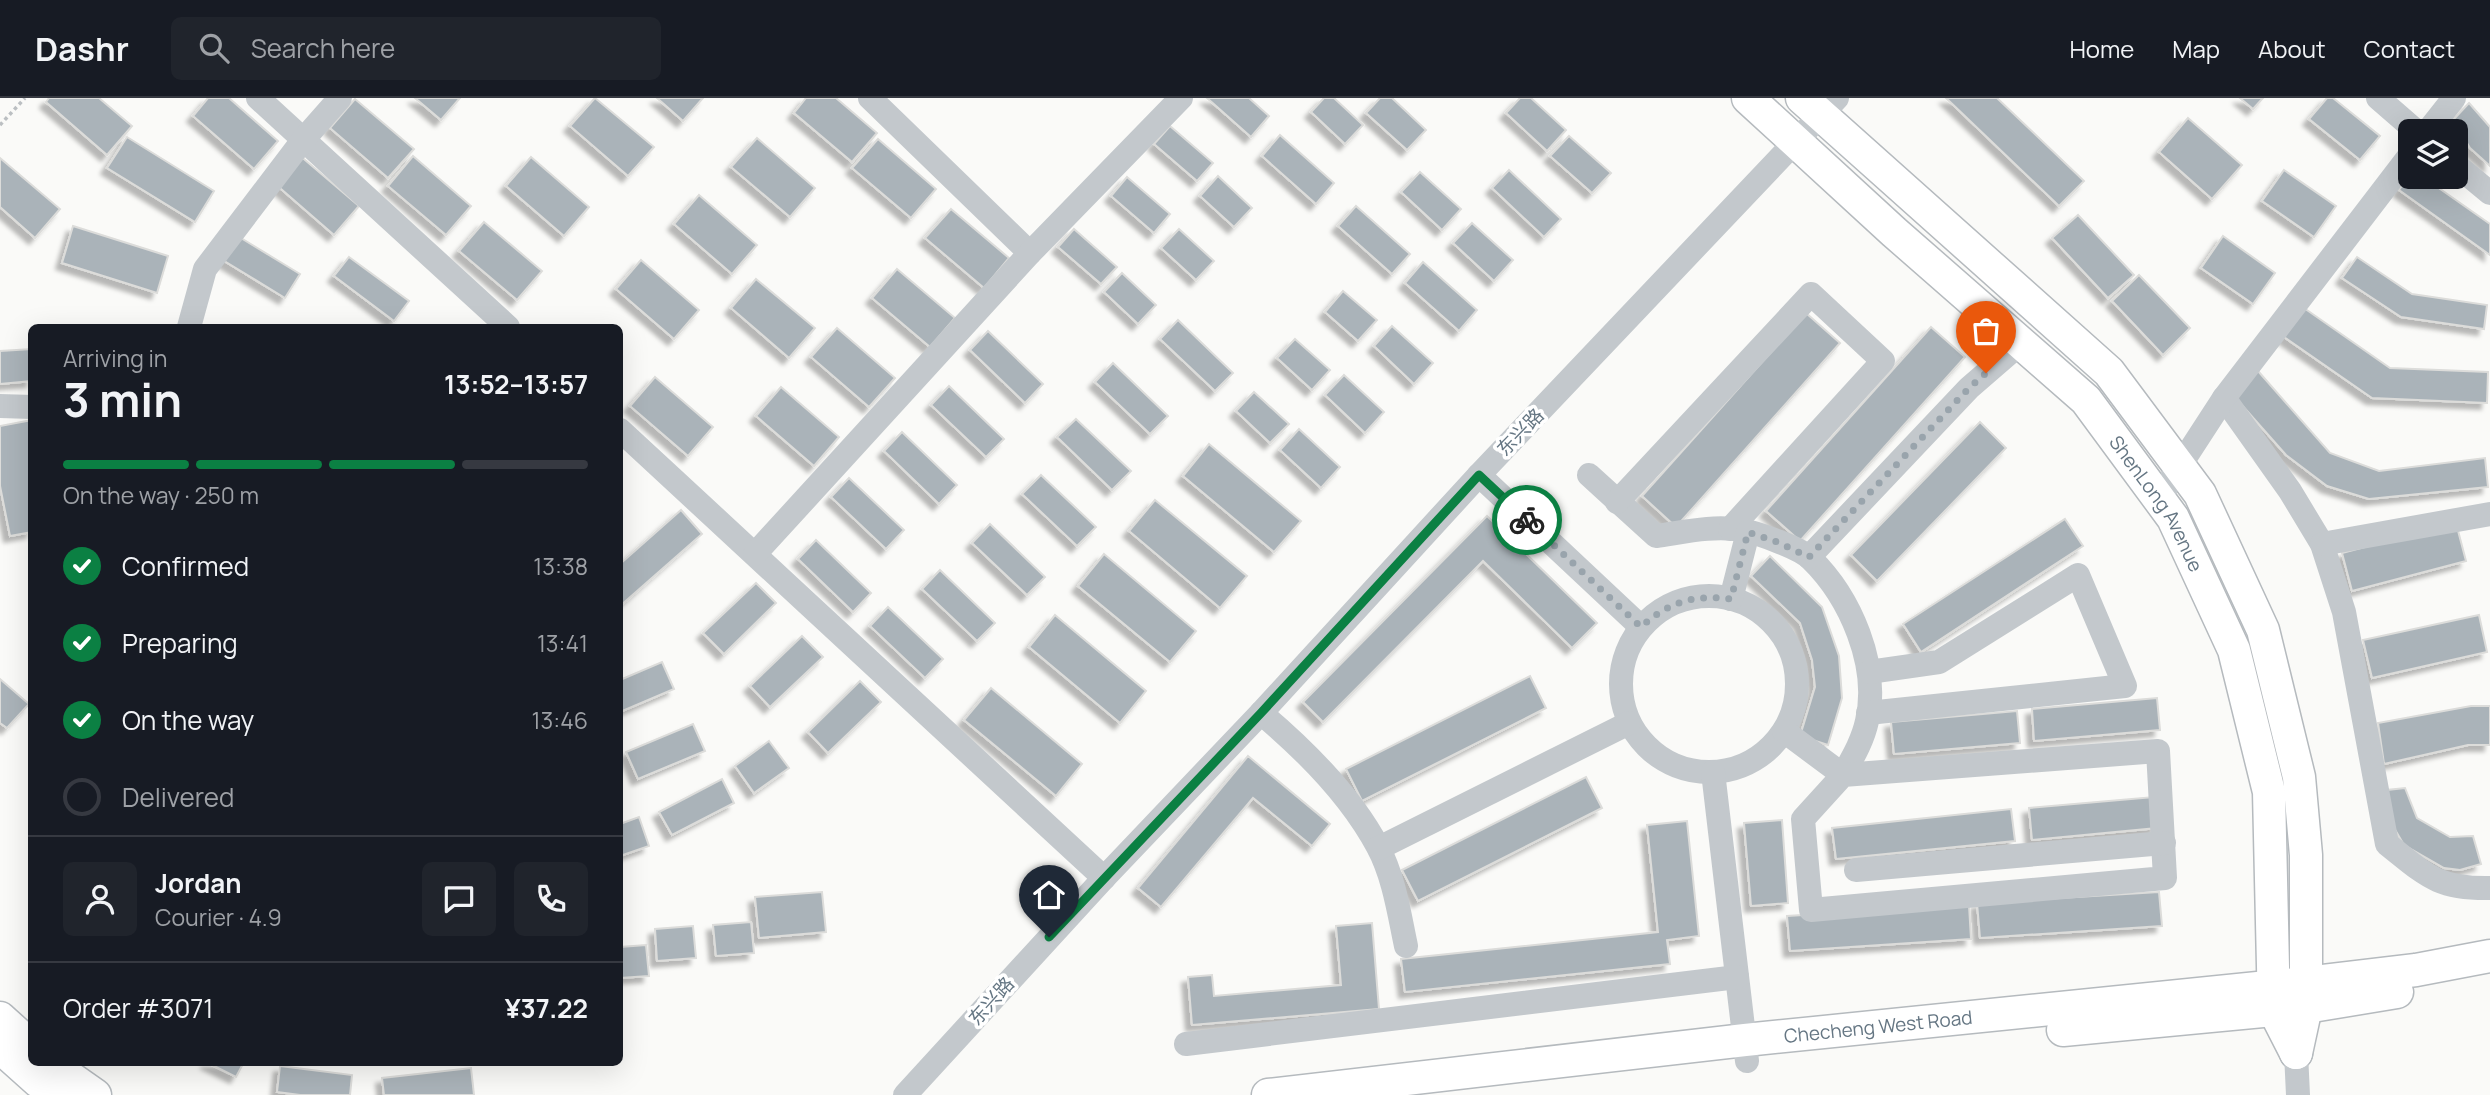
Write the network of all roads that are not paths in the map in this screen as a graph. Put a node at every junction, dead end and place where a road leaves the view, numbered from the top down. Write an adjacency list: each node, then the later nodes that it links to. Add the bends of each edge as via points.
1 (258, 98): 11 (street)
2 (340, 98): 11 (street)
3 (870, 98): 16 (street)
4 (1181, 98): 16 (street)
5 (1748, 98): 12 (main road, ShenLong Avenue)
6 (2378, 98): 9 (street)
7 (2453, 99): 10 (street)
8 (1820, 104): 12 (street, 东兴路); 24 (main road, ShenLong Avenue, via 2109,372)
9 (2402, 119)
10 (2437, 119)
11 (303, 140): 17 (street, via 205,269); 18 (street)
12 (1796, 141): 19 (main road, ShenLong Avenue); 25 (street, 东兴路)
13 (2398, 171): 20 (street)
14 (2468, 175): 15 (street)
15 (2490, 193)
16 (1030, 253): 32 (street)
17 (190, 324)
18 (505, 324)
19 (2021, 343): 27 (main road, ShenLong Avenue, via 2085,400); 33 (street, via 1969,388)
20 (2224, 398): 24 (street); 31 (street)
21 (0, 406): 22 (street)
22 (28, 407)
23 (623, 433): 32 (street)
24 (2179, 467): 27 (street); 52 (main road, ShenLong Avenue, via 2200,494 2263,630 2299,777 2306,856)
25 (1479, 475): 35 (street); 37 (street, 东兴路)
26 (1589, 475): 28 (street)
27 (2159, 498): 53 (main road, ShenLong Avenue, via 2173,518 2234,650 2269,792)
28 (1617, 502): 30 (street, via 1656,536 1707,529); 30 (street, via 1811,294 1883,361)
29 (2490, 514): 31 (street)
30 (1739, 531): 33 (street); 34 (street)
31 (2322, 544): 47 (street, via 2344,612 2387,844 2432,879 2464,889)
32 (755, 554): 46 (street)
33 (1809, 557): 36 (street, via 1846,605)
34 (1731, 599): 35 (street, via 1692,598 1664,608); 40 (street, via 1772,622 1795,663 1797,686)
35 (1641, 627): 39 (street, via 1630,644 1620,683)
36 (1869, 672): 38 (street); 38 (street, via 1939,662 2078,575 2125,686)
37 (1261, 713): 44 (street, via 1325,772); 46 (street, 东兴路)
38 (1868, 713): 42 (street, via 1858,749)
39 (1629, 723): 41 (street, via 1640,740 1664,759); 44 (street)
40 (1784, 731): 41 (street, via 1765,752 1741,766); 42 (street)
41 (1713, 772): 51 (street)
42 (1843, 775): 43 (street, via 2158,751); 43 (street, via 1803,820 1811,910 2165,878)
43 (2164, 843): 45 (street)
44 (1379, 848): 48 (street)
45 (1856, 870)
46 (1104, 877): 63 (street, 东兴路)
47 (2490, 888)
48 (1406, 946)
49 (2490, 956): 52 (main road, Checheng West Road)
50 (2490, 976): 52 (main road, Checheng West Road)
51 (1737, 977): 56 (street); 58 (street)
52 (2306, 995): 53 (main road, Checheng West Road); 59 (main road, ShenLong Avenue)
53 (2274, 998): 58 (main road, Checheng West Road); 59 (main road, ShenLong Avenue)
54 (0, 1018): 55 (main road)
55 (28, 1043)
56 (1186, 1044)
57 (0, 1047): 61 (main road)
58 (1746, 1050): 64 (main road, Checheng West Road); 65 (main road, Checheng West Road)
59 (2296, 1053): 66 (street, ShenLong Avenue)
60 (54, 1066): 62 (main road)
61 (57, 1095)
62 (95, 1095)
63 (905, 1095)
64 (1268, 1095)
65 (1441, 1095)
66 (2298, 1095)

